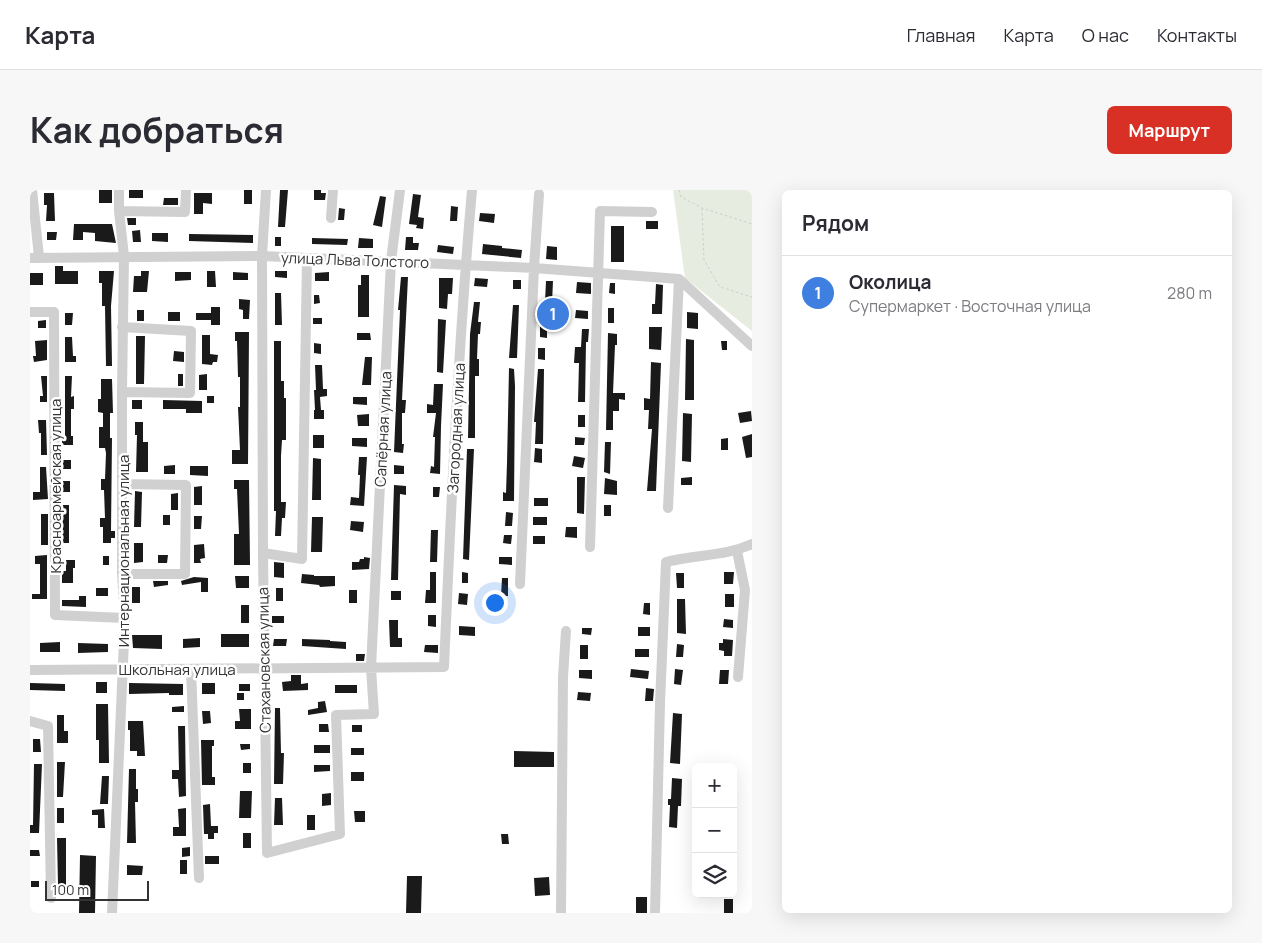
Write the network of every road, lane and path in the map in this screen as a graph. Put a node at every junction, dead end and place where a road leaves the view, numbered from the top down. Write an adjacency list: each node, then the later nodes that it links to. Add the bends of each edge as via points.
1 (32, 190): 17 (street)
2 (119, 190): 11 (street, Интернациональная улица)
3 (186, 190): 11 (street, via 186,212)
4 (266, 190): 16 (street, Стахановская улица)
5 (333, 190): 13 (street)
6 (400, 190): 19 (street, Сапёрная улица)
7 (472, 190): 20 (street, Загородная улица)
8 (679, 190): 10 (path, via 681,197)
9 (539, 194): 21 (street)
10 (702, 208): 14 (path); 24 (path, via 704,260 720,287)
11 (119, 211): 15 (street, Интернациональная улица)
12 (652, 212): 22 (street, via 600,211)
13 (331, 218)
14 (752, 224)
15 (124, 256): 16 (street, улица Льва Толстого); 17 (street, улица Льва Толстого); 26 (street, Интернациональная улица)
16 (262, 256): 18 (street, улица Льва Толстого); 34 (street, Стахановская улица)
17 (35, 258)
18 (307, 258): 19 (street, улица Льва Толстого); 34 (street, via 302,559)
19 (391, 261): 20 (street, улица Льва Толстого); 41 (street, Сапёрная улица)
20 (465, 265): 21 (street, улица Льва Толстого); 39 (street, Загородная улица)
21 (534, 268): 22 (street, улица Льва Толстого); 36 (street)
22 (598, 274): 23 (street, улица Льва Толстого); 32 (street)
23 (679, 279): 27 (street); 30 (street)
24 (752, 297)
25 (30, 312): 37 (street, Красноармейская улица, via 54,312 55,615)
26 (122, 327): 28 (street, Интернациональная улица); 28 (street, via 191,331 190,394)
27 (752, 346)
28 (122, 392): 29 (street, Интернациональная улица)
29 (122, 484): 35 (street, Интернациональная улица); 35 (street, via 186,485 185,574)
30 (668, 508)
31 (752, 544): 33 (street)
32 (590, 547)
33 (737, 551): 45 (street, via 745,590); 51 (street, via 666,562)
34 (263, 553): 40 (street, Стахановская улица)
35 (122, 574): 37 (street, Интернациональная улица)
36 (520, 584)
37 (124, 618): 42 (street, Интернациональная улица)
38 (566, 632): 50 (street)
39 (444, 667): 41 (street, Школьная улица)
40 (264, 668): 41 (street, Школьная улица); 41 (street, Стахановская улица, via 268,853 340,834 336,715 374,714); 43 (street, Школьная улица)
41 (372, 668)
42 (122, 669): 43 (street, Школьная улица); 44 (street, Школьная улица); 49 (street, Интернациональная улица)
43 (191, 669): 47 (street)
44 (30, 670)
45 (738, 676)
46 (30, 721): 48 (street, via 48,726)
47 (199, 878)
48 (51, 898)
49 (112, 913)
50 (561, 913)
51 (655, 913)

